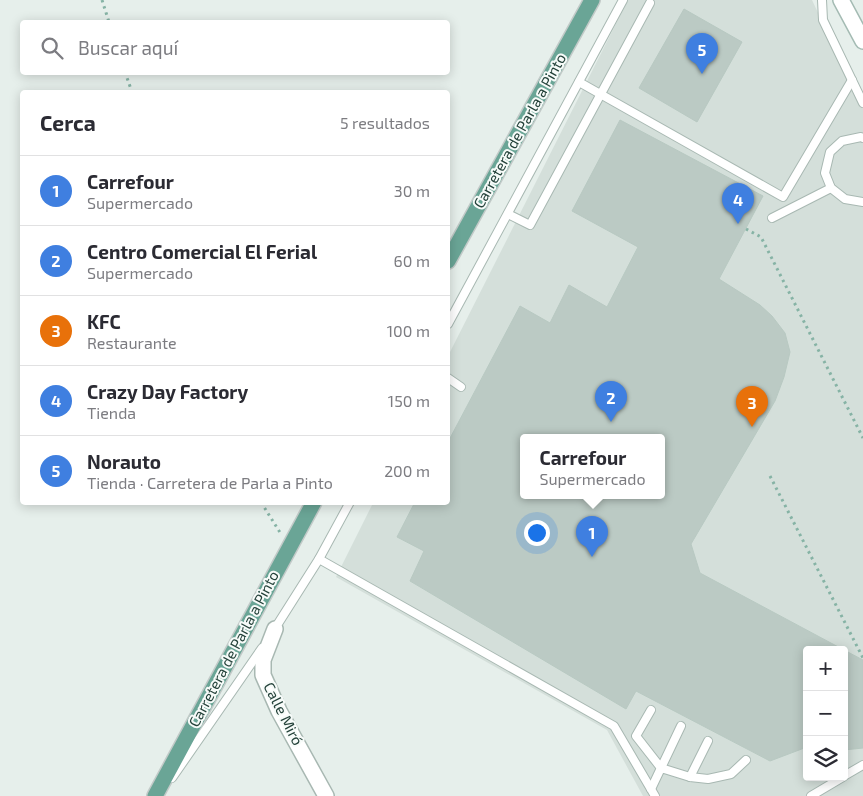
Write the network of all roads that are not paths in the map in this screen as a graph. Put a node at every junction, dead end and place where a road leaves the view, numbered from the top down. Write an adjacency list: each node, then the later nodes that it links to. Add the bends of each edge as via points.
1 (592, 0): 16 (main road, Carretera de Parla a Pinto)
2 (623, 0): 8 (lane)
3 (822, 0): 7 (lane, via 823,20)
4 (842, 0): 6 (street)
5 (650, 3): 9 (lane)
6 (863, 41)
7 (852, 80): 9 (lane, via 783,197); 10 (lane)
8 (579, 82): 9 (lane); 14 (lane)
9 (601, 95): 14 (lane, via 530,225)
10 (863, 103)
11 (863, 138): 12 (lane, via 842,141 830,152 826,173)
12 (831, 188): 13 (lane, via 845,199); 15 (lane)
13 (863, 202)
14 (508, 214): 17 (lane)
15 (772, 218)
16 (450, 257)
17 (450, 320)
18 (450, 379): 19 (lane)
19 (461, 387)
20 (312, 505): 34 (main road, Carretera de Parla a Pinto)
21 (348, 505): 22 (lane)
22 (319, 559): 23 (lane); 33 (lane, via 614,726)
23 (275, 628): 35 (lane); 36 (street, Calle Miró, via 263,660 263,675)
24 (651, 710): 29 (lane, via 636,736)
25 (681, 726): 29 (lane)
26 (708, 741): 31 (lane)
27 (746, 760): 31 (lane, via 731,774 708,779)
28 (863, 765): 30 (lane)
29 (661, 768): 31 (lane); 33 (lane)
30 (848, 774)
31 (690, 778)
32 (837, 781): 37 (lane)
33 (653, 793)
34 (155, 796)
35 (160, 796)
36 (326, 796)
37 (811, 796)

